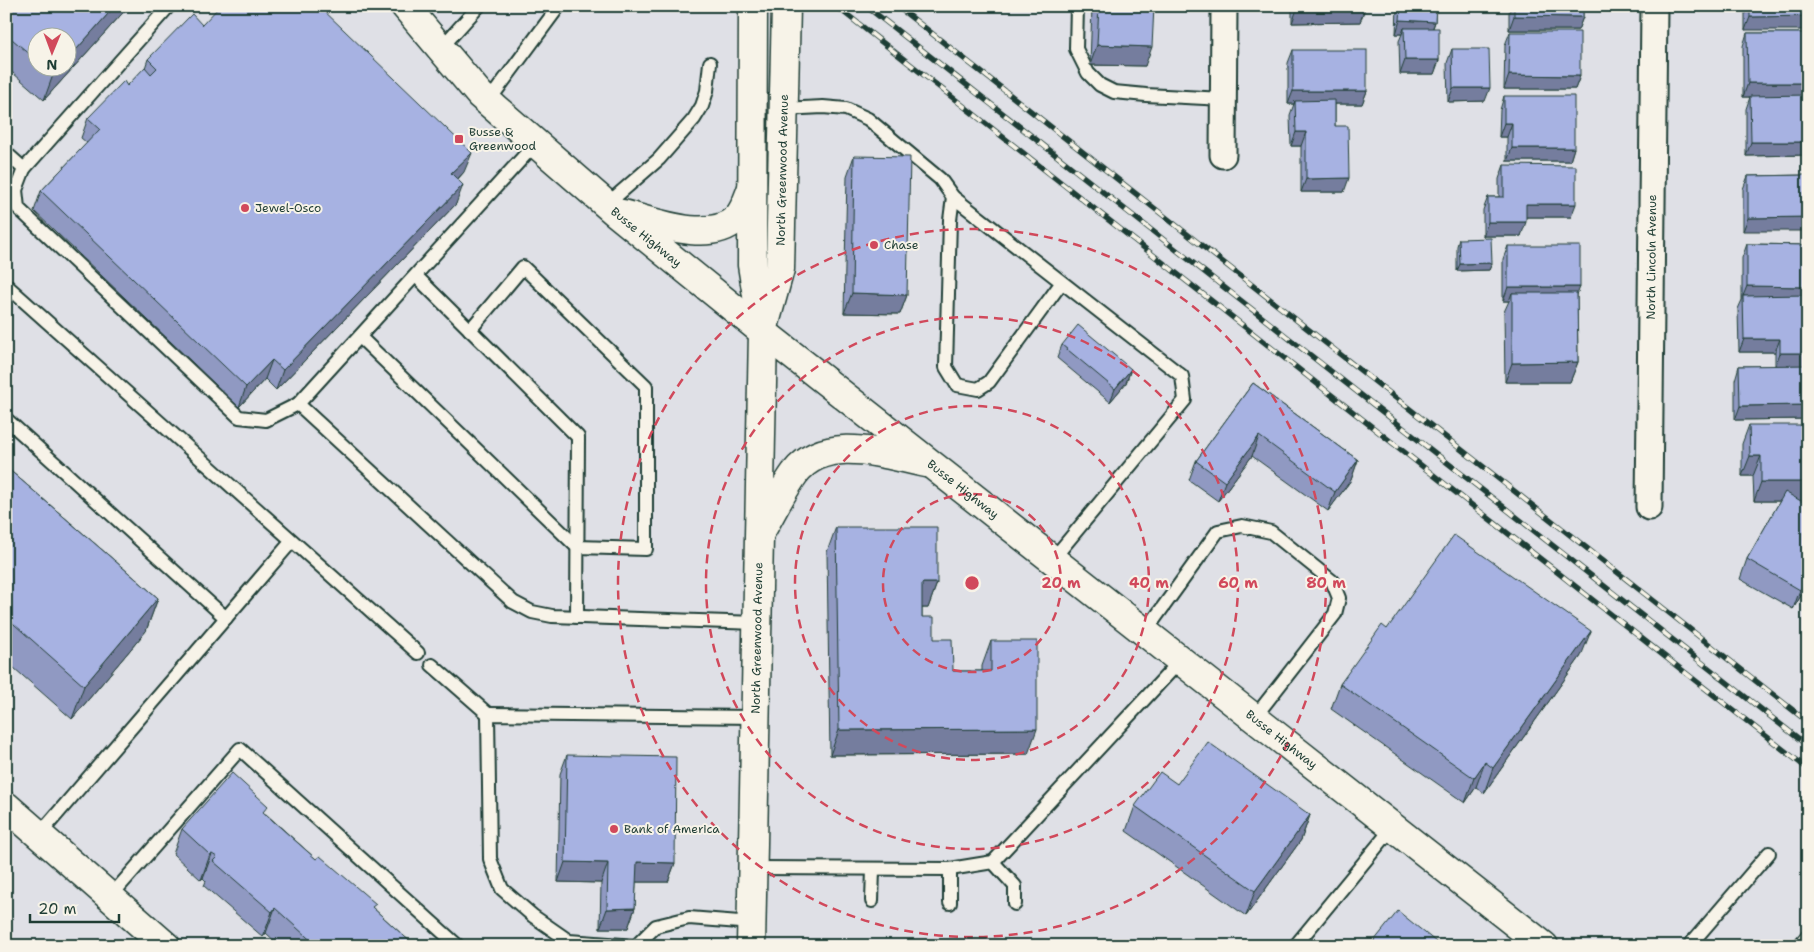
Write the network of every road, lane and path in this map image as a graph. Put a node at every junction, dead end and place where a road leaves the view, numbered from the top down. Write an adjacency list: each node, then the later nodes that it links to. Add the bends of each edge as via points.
1 (168, 6): 18 (lane)
2 (405, 6): 10 (main road, Busse Highway)
3 (479, 6): 10 (lane)
4 (559, 6): 13 (lane)
5 (753, 6): 19 (main road, North Greenwood Avenue)
6 (786, 6): 14 (main road, North Greenwood Avenue)
7 (1077, 6): 12 (lane, via 1076,49 1088,73 1100,85 1114,92)
8 (1224, 6): 12 (street)
9 (1654, 6): 31 (street, North Lincoln Avenue)
10 (440, 48): 13 (main road, Busse Highway)
11 (710, 63): 21 (lane, via 707,91 694,119)
12 (1224, 99): 17 (street)
13 (488, 102): 15 (main road, Busse Highway)
14 (783, 109): 20 (lane, via 846,108 868,119 940,179); 26 (main road, North Greenwood Avenue, via 780,269)
15 (536, 144): 21 (main road, Busse Highway); 22 (lane)
16 (6, 153): 18 (lane)
17 (1224, 155)
18 (24, 169): 28 (lane, via 16,190 18,208 239,417 266,420)
19 (753, 187): 21 (main road, via 736,219 723,227 705,231 684,230); 26 (main road, North Greenwood Avenue, via 752,265)
20 (953, 196): 23 (lane); 23 (lane, via 946,367 957,385 978,389 989,382)
21 (610, 208): 26 (main road, Busse Highway)
22 (416, 276): 25 (lane); 27 (lane)
23 (1062, 282): 35 (lane, via 1182,376 1185,400)
24 (6, 286): 33 (lane)
25 (470, 330): 34 (lane, via 578,437); 34 (lane, via 523,267 646,386 646,549)
26 (763, 332): 30 (main road, Busse Highway); 32 (main road, North Greenwood Avenue)
27 (360, 337): 28 (lane); 34 (lane)
28 (298, 404): 36 (lane, via 513,602 532,612)
29 (6, 419): 37 (lane)
30 (932, 464): 32 (main road, via 851,449 826,452 795,473); 35 (main road, Busse Highway)
31 (1649, 508)
32 (759, 535): 38 (main road, North Greenwood Avenue)
33 (292, 541): 37 (lane); 40 (lane)
34 (577, 547): 36 (lane)
35 (1053, 559): 39 (main road, Busse Highway)
36 (577, 617): 38 (lane)
37 (226, 618): 48 (lane)
38 (757, 623): 44 (main road, North Greenwood Avenue)
39 (1145, 632): 41 (main road, Busse Highway); 45 (lane, via 1218,532 1242,526 1271,532 1332,581 1340,598 1335,614)
40 (418, 653)
41 (1181, 660): 45 (main road, Busse Highway); 50 (lane)
42 (432, 665): 43 (lane)
43 (488, 714): 44 (lane); 58 (lane, via 490,859 502,889 533,916 569,942 636,946 656,926 689,918)
44 (756, 717): 51 (main road, North Greenwood Avenue)
45 (1254, 718): 47 (main road, Busse Highway)
46 (6, 806): 48 (main road)
47 (1394, 827): 62 (lane); 63 (main road, Busse Highway)
48 (39, 835): 54 (main road)
49 (1769, 853): 64 (lane)
50 (993, 862): 53 (lane); 57 (lane, via 1015,886)
51 (753, 868): 52 (lane); 58 (main road, North Greenwood Avenue)
52 (873, 869): 53 (lane); 55 (lane)
53 (950, 869): 56 (lane)
54 (110, 897): 60 (main road); 61 (lane, via 240,749)
55 (872, 902)
56 (950, 903)
57 (1015, 904)
58 (751, 934)
59 (1808, 934): 65 (lane)
60 (166, 946)
61 (458, 946)
62 (1295, 946)
63 (1544, 946)
64 (1690, 946)
65 (1799, 946)

